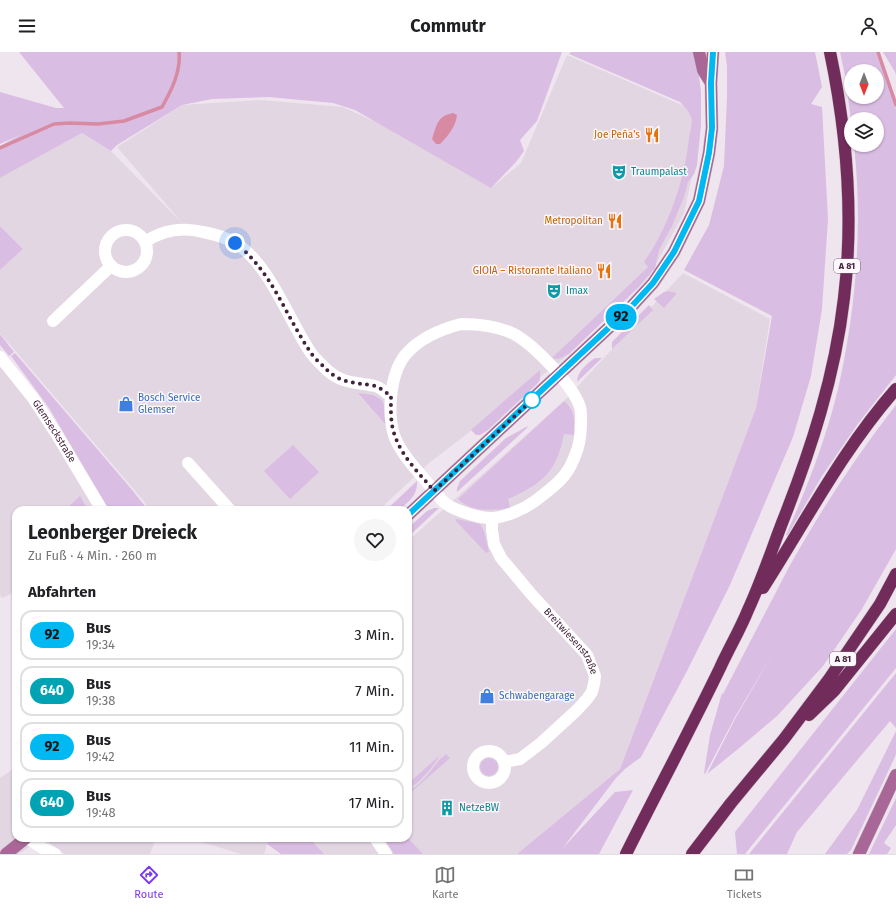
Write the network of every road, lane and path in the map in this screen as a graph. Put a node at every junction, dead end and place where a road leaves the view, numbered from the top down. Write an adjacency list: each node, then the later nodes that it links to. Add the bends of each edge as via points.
1 (700, 52): 4 (main road, via 703,70)
2 (713, 52): 4 (main road)
3 (830, 52): 19 (highway, A 81, via 845,142 848,196 844,297 834,363 811,447)
4 (711, 83): 9 (main road, via 713,120 703,183 699,201 674,252 644,294)
5 (145, 242): 6 (street, via 145,261 135,270 122,272); 6 (street, via 135,232 121,231 114,234 109,239 105,253); 11 (street, via 164,233 185,229 219,235 235,243 264,271 309,351 329,371 352,384 377,386)
6 (111, 266): 7 (street)
7 (53, 321)
8 (0, 357): 14 (street, Glemseckstraße, via 33,398)
9 (559, 375): 11 (street, via 547,360 514,334 478,324 461,324 443,329 407,352 398,368); 13 (main road); 17 (street, via 581,408 581,436 570,467 560,482 530,504)
10 (896, 389): 19 (highway, A 81, via 841,461)
11 (391, 396): 13 (street, via 394,436 414,467)
12 (188, 463): 15 (street)
13 (434, 491): 16 (main road); 17 (street, via 446,504 465,514)
14 (100, 506)
15 (226, 506)
16 (412, 511)
17 (492, 518): 22 (street, Breitwiesenstraße, via 494,544 501,558 587,655 595,676 592,692 577,710 520,759)
18 (896, 574): 21 (highway, A 81, via 857,640)
19 (748, 611): 30 (highway, A 81)
20 (896, 614): 21 (highway, via 834,691)
21 (784, 739): 31 (highway, A 81)
22 (504, 762)
23 (896, 775): 32 (main road)
24 (22, 842): 27 (main road)
25 (33, 842): 28 (street)
26 (378, 842): 29 (street)
27 (6, 854)
28 (55, 854)
29 (386, 854)
30 (626, 854)
31 (692, 854)
32 (859, 854)

